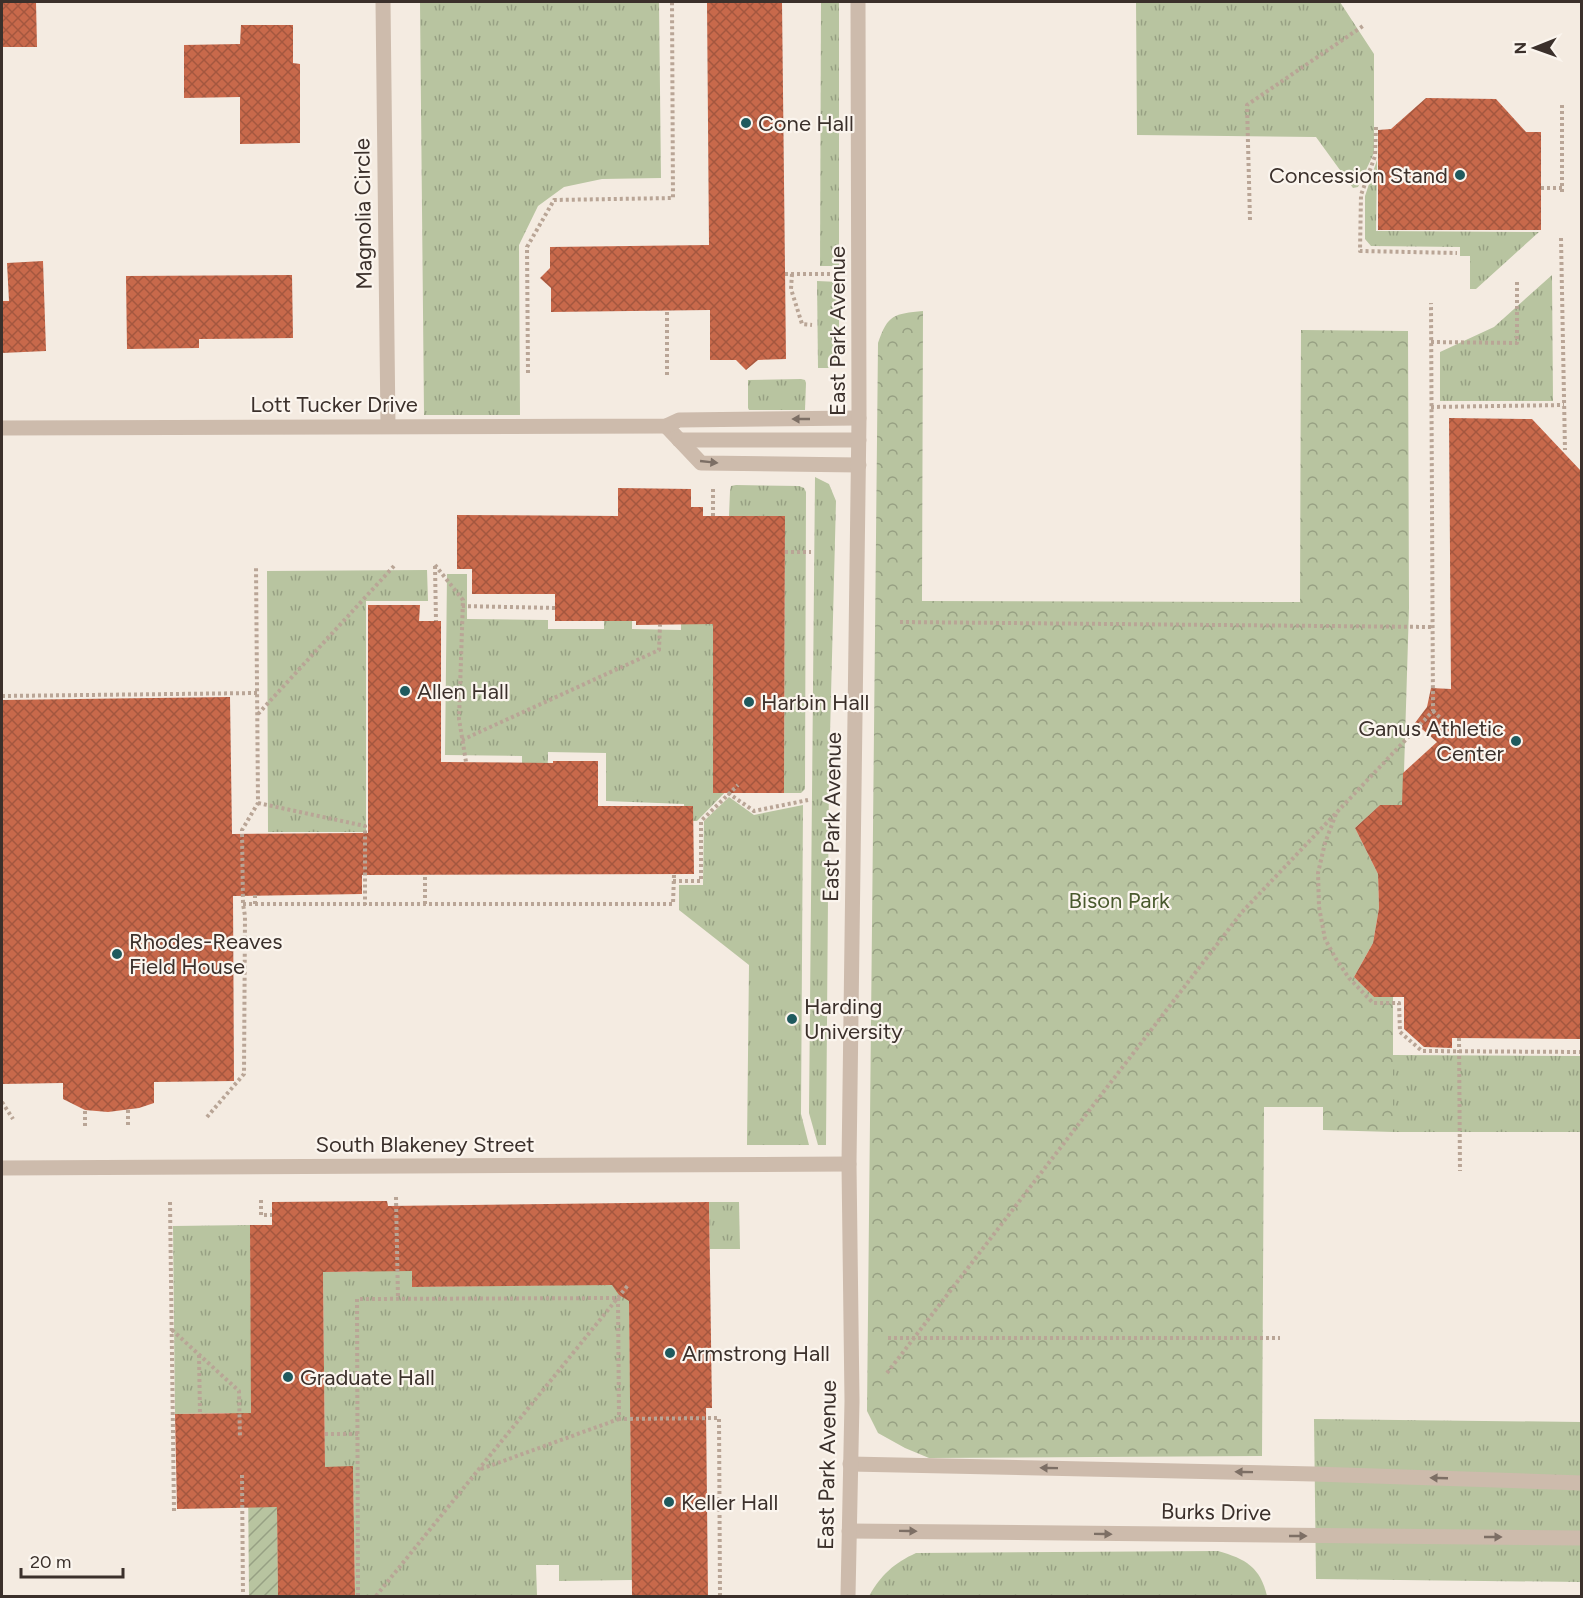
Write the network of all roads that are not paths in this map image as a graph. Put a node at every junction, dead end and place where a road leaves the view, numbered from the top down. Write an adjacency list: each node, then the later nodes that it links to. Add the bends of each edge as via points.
1 (383, 2): 4 (street, Magnolia Circle)
2 (858, 2): 3 (street, East Park Avenue)
3 (859, 418): 5 (street, Lott Tucker Drive, one-way to 5, via 679,420); 8 (street, East Park Avenue)
4 (388, 426): 5 (street, Lott Tucker Drive); 6 (street, Lott Tucker Drive)
5 (666, 426): 7 (street)
6 (2, 428)
7 (679, 440): 8 (street); 9 (street, one-way to 9, via 701,463)
8 (859, 440): 9 (street, East Park Avenue)
9 (859, 465): 10 (street, East Park Avenue)
10 (849, 1164): 11 (street, South Blakeney Street); 12 (street, East Park Avenue)
11 (2, 1168)
12 (850, 1464): 13 (street, Burks Drive, one-way to 12); 14 (street, East Park Avenue)
13 (1581, 1483)
14 (849, 1531): 15 (street, Burks Drive, one-way to 15); 16 (street, East Park Avenue)
15 (1581, 1538)
16 (848, 1596)

